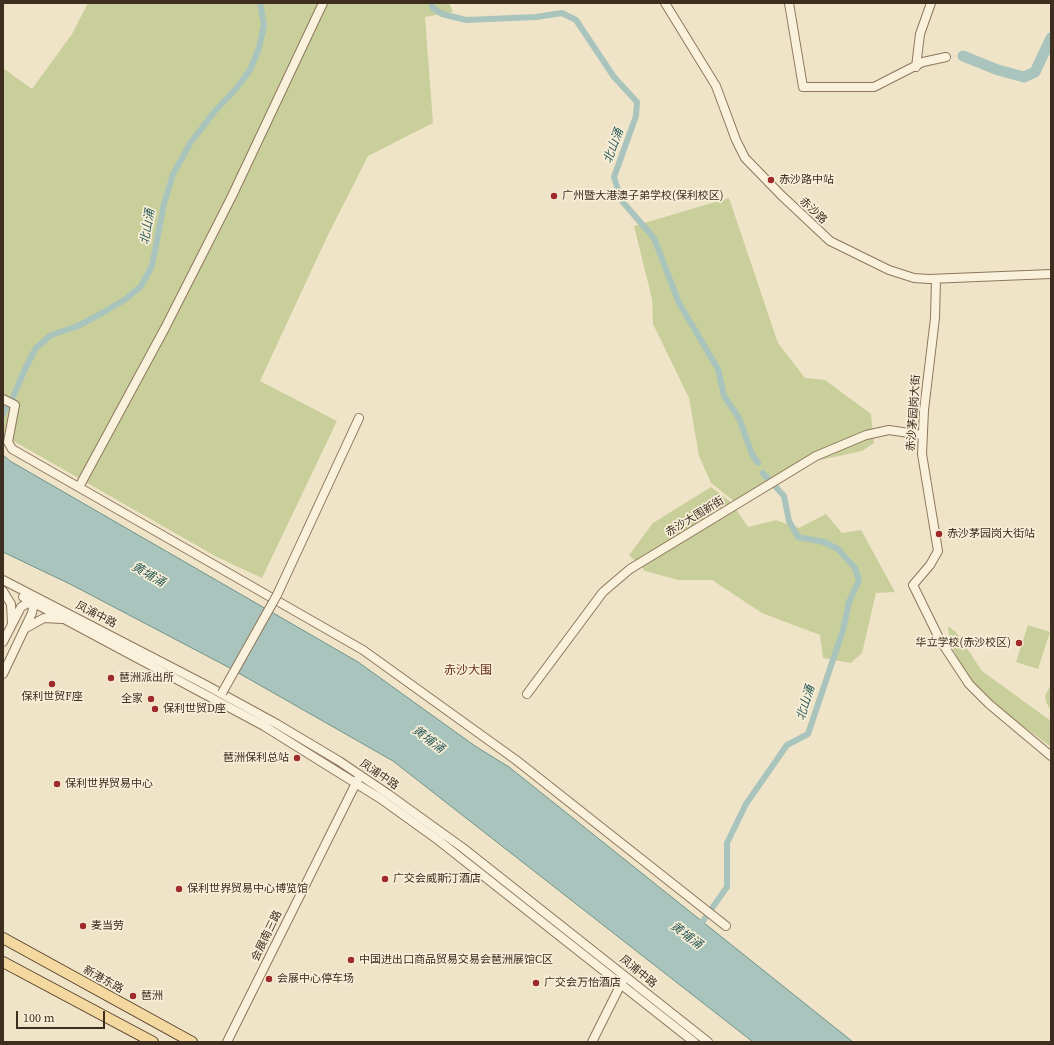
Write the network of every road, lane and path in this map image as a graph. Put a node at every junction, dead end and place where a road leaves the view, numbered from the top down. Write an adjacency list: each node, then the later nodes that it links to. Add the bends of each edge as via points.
1 (323, 3): 12 (street, via 232,196 165,328)
2 (665, 3): 8 (street, 赤沙路, via 716,86 741,150 755,169 830,241 900,274 914,278)
3 (789, 3): 6 (street, via 803,87 874,87)
4 (931, 3): 6 (street, via 920,34)
5 (946, 57): 6 (street, via 929,60)
6 (916, 67)
7 (1051, 274): 8 (street, 赤沙路)
8 (936, 279): 11 (street, 赤沙茅园岗大街, via 935,318)
9 (3, 399): 12 (street, via 15,405 8,434 9,447)
10 (359, 418): 24 (street, bridge, via 277,595)
11 (922, 435): 25 (street, 赤沙大围新街, via 889,430 874,433 816,456 630,569 603,592); 26 (street, 赤沙茅园岗大街, via 923,465 938,548 935,558 913,586 954,664 976,693)
12 (79, 487): 28 (street, via 363,650 516,760)
13 (3, 580): 15 (street, 凤浦中路)
14 (3, 586): 17 (street, 凤浦中路)
15 (22, 590): 17 (street); 18 (street, 凤浦中路)
16 (3, 591): 20 (street, via 10,604)
17 (31, 601): 18 (street); 19 (street, 凤浦中路); 20 (street, via 23,604); 21 (street, via 32,613)
18 (45, 602): 24 (street, 凤浦中路)
19 (66, 620): 21 (street, via 44,618 30,624); 27 (street, 凤浦中路, via 238,711)
20 (12, 624): 22 (street)
21 (24, 630): 23 (street)
22 (3, 642)
23 (3, 674)
24 (222, 694): 27 (street, 凤浦中路, via 277,724)
25 (527, 694)
26 (1051, 756)
27 (358, 779): 31 (street, 凤浦中路, via 457,844); 32 (street, 凤浦中路); 35 (street, 会展南三路)
28 (726, 926)
29 (3, 938): 34 (main road, 新港东路)
30 (3, 962): 33 (main road)
31 (626, 976): 32 (street); 38 (street, 凤浦中路)
32 (621, 984): 36 (street); 37 (street, 凤浦中路)
33 (153, 1042)
34 (192, 1042)
35 (227, 1042)
36 (592, 1042)
37 (694, 1042)
38 (708, 1042)

